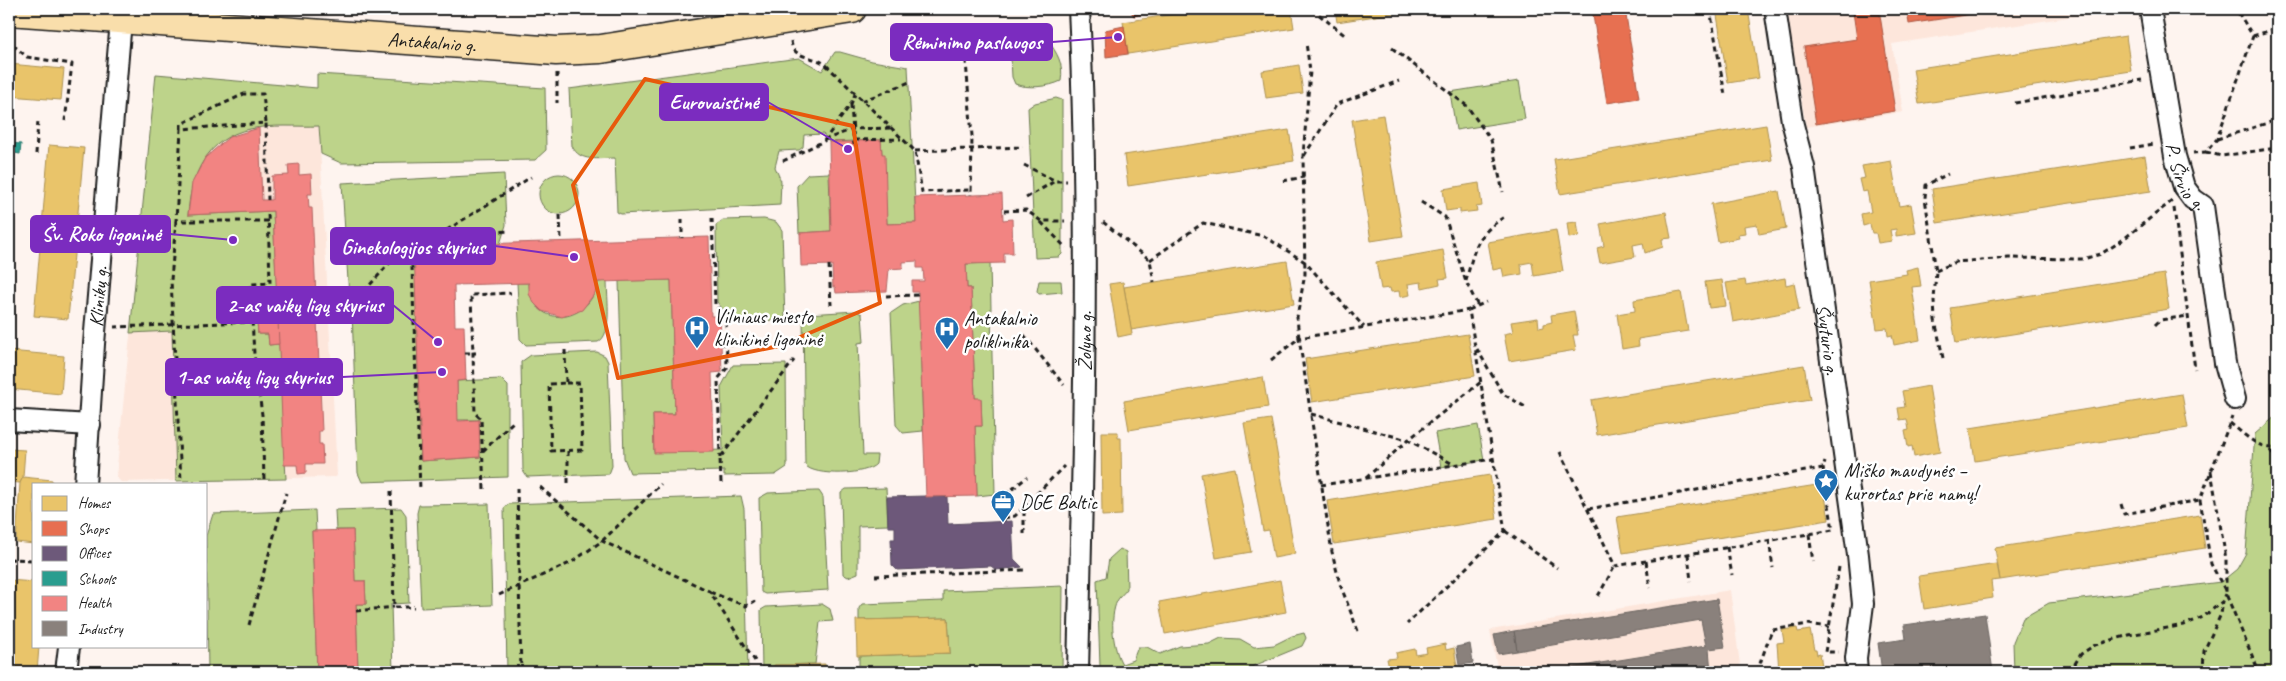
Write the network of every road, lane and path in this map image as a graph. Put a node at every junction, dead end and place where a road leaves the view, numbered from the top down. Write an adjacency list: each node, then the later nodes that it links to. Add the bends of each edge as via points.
1 (852, 9): 18 (main road, Antakalnio g., via 601,49)
2 (1079, 9): 55 (street, Žolyno g.)
3 (1312, 9): 13 (path)
4 (1710, 9): 23 (path)
5 (1775, 9): 190 (street, Švyturio g., via 1792,121 1804,167 1858,555 1863,604)
6 (2150, 9): 19 (street, P. Širvio g.)
7 (2236, 9): 12 (path)
8 (9, 11): 9 (main road, Antakalnio g.)
9 (121, 20): 18 (main road, Antakalnio g.); 98 (street, Klinikų g.)
10 (963, 24): 41 (path)
11 (2277, 28): 12 (path)
12 (2253, 36): 36 (path)
13 (1347, 38)
14 (1306, 44): 48 (path, via 1310,71)
15 (13, 45): 30 (path, via 27,57 72,64)
16 (792, 48): 22 (path, via 797,54 818,59)
17 (1392, 48): 58 (path, via 1467,106 1491,140)
18 (556, 50): 25 (path)
19 (2162, 76): 26 (path); 43 (street, P. Širvio g.)
20 (912, 81): 24 (path)
21 (1398, 81): 48 (path, via 1337,104)
22 (855, 94): 24 (path); 27 (path)
23 (1725, 95)
24 (862, 101): 32 (path)
25 (557, 103)
26 (2015, 103)
27 (851, 104): 34 (path); 38 (path)
28 (38, 120): 47 (path)
29 (2277, 120): 36 (path)
30 (65, 121)
31 (266, 123): 33 (path); 33 (path, via 263,94 244,94 181,124); 61 (path)
32 (890, 128): 34 (path); 35 (path)
33 (181, 129): 71 (path)
34 (853, 129): 37 (path); 38 (path)
35 (902, 139): 37 (path); 45 (path)
36 (2217, 139): 46 (path)
37 (854, 140): 39 (path)
38 (824, 141): 49 (path)
39 (854, 145)
40 (1023, 147): 41 (path)
41 (972, 148): 45 (path); 57 (path)
42 (2130, 148): 43 (path)
43 (2174, 148): 46 (path); 115 (street, P. Širvio g., via 2184,187 2203,206 2225,363)
44 (2277, 148): 46 (path, via 2221,156)
45 (915, 152): 57 (path, via 922,192)
46 (2206, 152)
47 (36, 154)
48 (1304, 156): 53 (path)
49 (783, 161)
50 (1024, 165): 54 (path)
51 (1948, 174): 82 (path, via 1926,184 1925,198)
52 (531, 176): 74 (path)
53 (1304, 177): 56 (path); 79 (path)
54 (1056, 181): 55 (path); 60 (path)
55 (1083, 181): 65 (street, Žolyno g.)
56 (1283, 181)
57 (970, 190): 59 (path)
58 (1503, 192)
59 (970, 195)
60 (1026, 198)
61 (268, 200)
62 (1421, 202): 84 (path, via 1445,217)
63 (268, 211): 70 (path)
64 (1004, 211): 72 (path, via 1026,210)
65 (1083, 214): 72 (path); 78 (path); 81 (street, Žolyno g.)
66 (560, 215): 77 (path)
67 (1507, 215): 84 (path, via 1490,226 1478,240)
68 (712, 218): 103 (path, via 715,304 726,318)
69 (682, 219): 75 (path)
70 (268, 220): 71 (path); 95 (path, via 270,283 250,284)
71 (176, 221): 96 (path, via 171,280)
72 (1041, 221): 81 (path)
73 (510, 231): 74 (path)
74 (438, 235): 76 (path, via 414,236)
75 (682, 238)
76 (411, 239): 93 (path); 148 (path)
77 (561, 240)
78 (1150, 260): 79 (path, via 1203,224 1264,236); 83 (path)
79 (1305, 262): 99 (path); 101 (path, via 1297,317)
80 (830, 265): 89 (path)
81 (1083, 266): 116 (street, Žolyno g.)
82 (1936, 271): 92 (path, via 1955,262 2009,258 2083,259 2101,254 2173,200); 109 (path, via 1935,320)
83 (1154, 282)
84 (1466, 282): 90 (path)
85 (512, 293): 108 (path, via 470,295)
86 (919, 295): 87 (path)
87 (886, 296)
88 (1486, 302): 90 (path)
89 (831, 305)
90 (1478, 306): 91 (path)
91 (1469, 310): 99 (path); 105 (path)
92 (2188, 316): 97 (path, via 2160,320); 112 (path)
93 (340, 318)
94 (278, 321): 95 (path)
95 (252, 322): 96 (path); 138 (path, via 262,415)
96 (173, 325): 98 (path); 139 (path)
97 (2155, 325)
98 (95, 327): 121 (street, Klinikų g.)
99 (1364, 327): 101 (path)
100 (1024, 335): 116 (path)
101 (1300, 338): 111 (path); 118 (path)
102 (721, 344): 103 (path)
103 (727, 344): 104 (path); 129 (path, via 728,368 718,379)
104 (732, 344)
105 (1475, 346): 113 (path); 117 (path, via 1503,394)
106 (565, 350): 114 (path)
107 (465, 353): 108 (path)
108 (475, 353): 127 (path, via 475,413 481,419)
109 (1943, 358)
110 (794, 360): 129 (path)
111 (1271, 360)
112 (2195, 369)
113 (1481, 382): 122 (path); 130 (path)
114 (566, 383): 126 (path, via 580,383 582,450); 126 (path, via 549,384 551,451)
115 (2236, 399)
116 (1084, 408): 123 (street, Žolyno g.)
117 (1527, 408)
118 (1311, 414): 122 (path); 143 (path)
119 (9, 420): 121 (street)
120 (515, 420): 127 (path)
121 (90, 425): 140 (street, Klinikų g.)
122 (1408, 440): 133 (path); 137 (path)
123 (1083, 446): 153 (path); 194 (street, Žolyno g.)
124 (2277, 448): 125 (path)
125 (2270, 449): 132 (path); 135 (path, via 2230,424)
126 (568, 450): 144 (path)
127 (482, 451): 147 (path)
128 (1560, 452): 154 (path)
129 (720, 458): 141 (path)
130 (1493, 459): 133 (path); 155 (path)
131 (1826, 459): 134 (path)
132 (2277, 459)
133 (1455, 465): 137 (path)
134 (1823, 468): 154 (path); 157 (path, via 1833,530)
135 (2211, 471): 151 (path); 177 (path, via 2226,560)
136 (1027, 477): 153 (path, via 1004,496 1004,520 1015,516)
137 (1365, 478): 143 (path)
138 (264, 479)
139 (181, 481)
140 (85, 483)
141 (721, 483)
142 (661, 484): 159 (path)
143 (1321, 485): 188 (path, via 1340,584)
144 (568, 486)
145 (540, 487): 159 (path)
146 (517, 488): 174 (path)
147 (484, 489)
148 (420, 490)
149 (391, 491): 182 (path)
150 (286, 493): 186 (path)
151 (2200, 500): 152 (path, via 2124,514); 177 (path, via 2211,564)
152 (2121, 504)
153 (1024, 507): 156 (path)
154 (1588, 509): 167 (path)
155 (1505, 531): 168 (path); 185 (path)
156 (1024, 534)
157 (1809, 534): 158 (path); 166 (path)
158 (1769, 540): 160 (path); 169 (path)
159 (602, 541): 174 (path, via 572,562); 176 (path)
160 (1727, 547): 161 (path); 171 (path)
161 (1688, 554): 165 (path); 173 (path)
162 (1840, 558): 187 (path)
163 (9, 559): 164 (path)
164 (32, 560)
165 (1646, 561): 167 (path); 175 (path)
166 (1813, 562)
167 (1615, 566): 179 (path)
168 (1557, 568)
169 (1773, 568)
170 (1026, 570): 172 (path)
171 (1732, 575)
172 (875, 576)
173 (1691, 581)
174 (520, 586): 178 (path); 193 (path)
175 (1650, 588)
176 (709, 591): 180 (path, via 746,606); 191 (path)
177 (2226, 592): 181 (path); 199 (path)
178 (499, 596)
179 (1598, 596)
180 (755, 601)
181 (2223, 601): 197 (path, via 2203,617 2184,625 2095,645 2081,654); 198 (path, via 2221,614 2204,651)
182 (394, 607): 183 (path); 184 (path)
183 (414, 607)
184 (356, 612)
185 (1407, 624)
186 (249, 625)
187 (1829, 626): 190 (path, via 1825,652); 195 (path, via 1808,624 1772,630)
188 (1358, 631)
189 (68, 648): 192 (street)
190 (1857, 651): 196 (street, Švyturio g.)
191 (756, 664)
192 (66, 672)
193 (522, 672)
194 (1078, 672)
195 (1757, 672)
196 (1857, 672)
197 (2070, 672)
198 (2203, 672)
199 (2259, 672)

